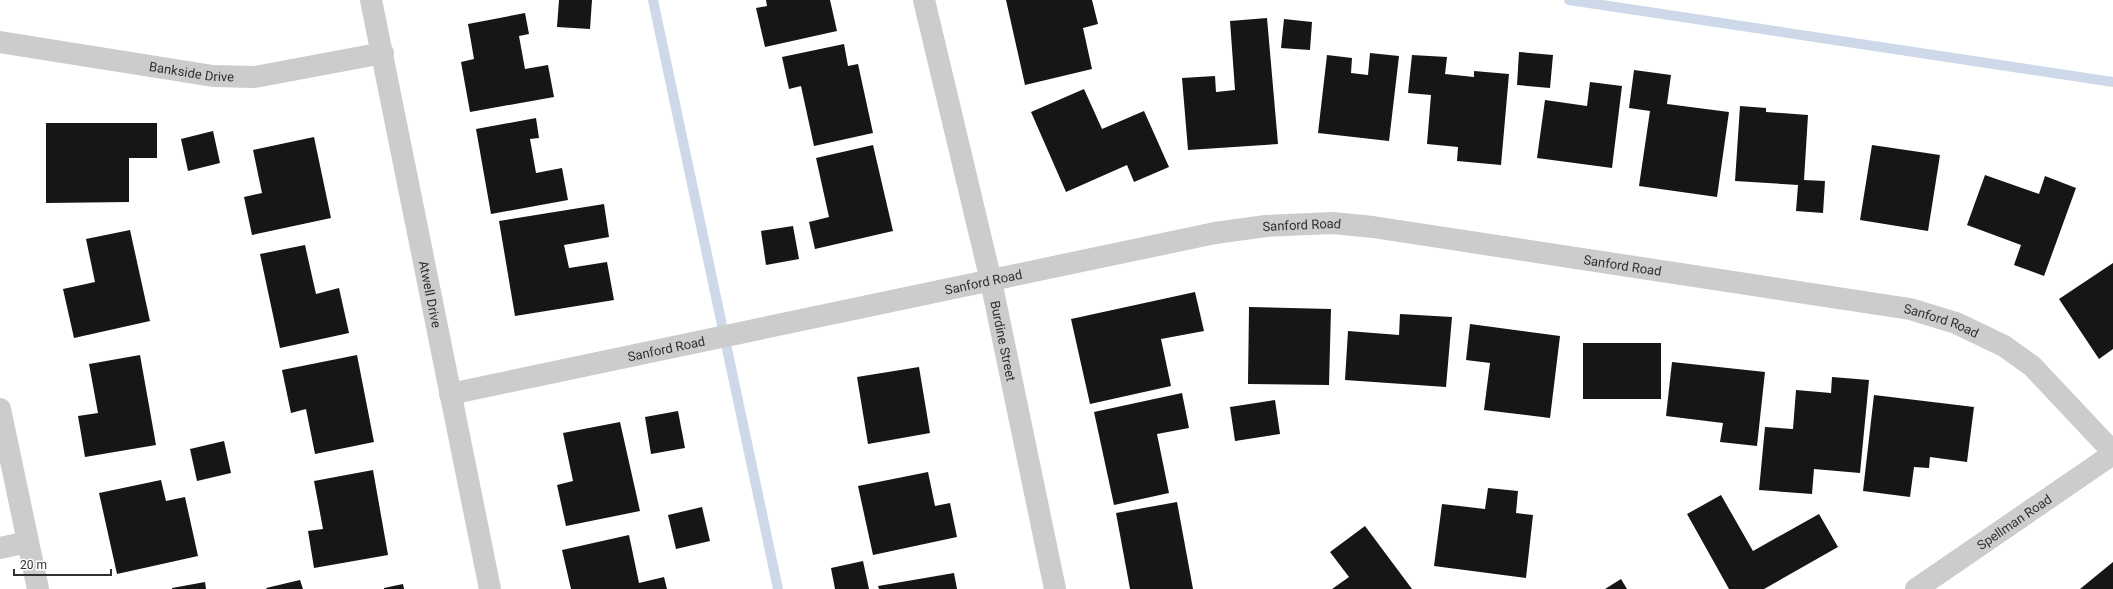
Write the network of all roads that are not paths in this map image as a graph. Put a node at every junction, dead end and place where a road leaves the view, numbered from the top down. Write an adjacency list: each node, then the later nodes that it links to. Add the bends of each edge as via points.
1 (371, 0): 4 (street, Atwell Drive)
2 (924, 0): 5 (street, Burdine Street)
3 (0, 42): 4 (street, Bankside Drive, via 213,76 255,77)
4 (383, 53): 6 (street, Atwell Drive)
5 (991, 280): 6 (street, Sanford Road); 8 (street, Sanford Road, via 1215,233 1266,226 1333,223 1776,288 1910,309 1956,323 2004,346 2032,366); 13 (street, Burdine Street)
6 (450, 394): 12 (street, Atwell Drive)
7 (0, 408): 9 (street)
8 (2113, 453): 14 (street, Spellman Road)
9 (28, 542): 10 (street); 11 (street)
10 (0, 548)
11 (38, 589)
12 (490, 589)
13 (1055, 589)
14 (1916, 589)

